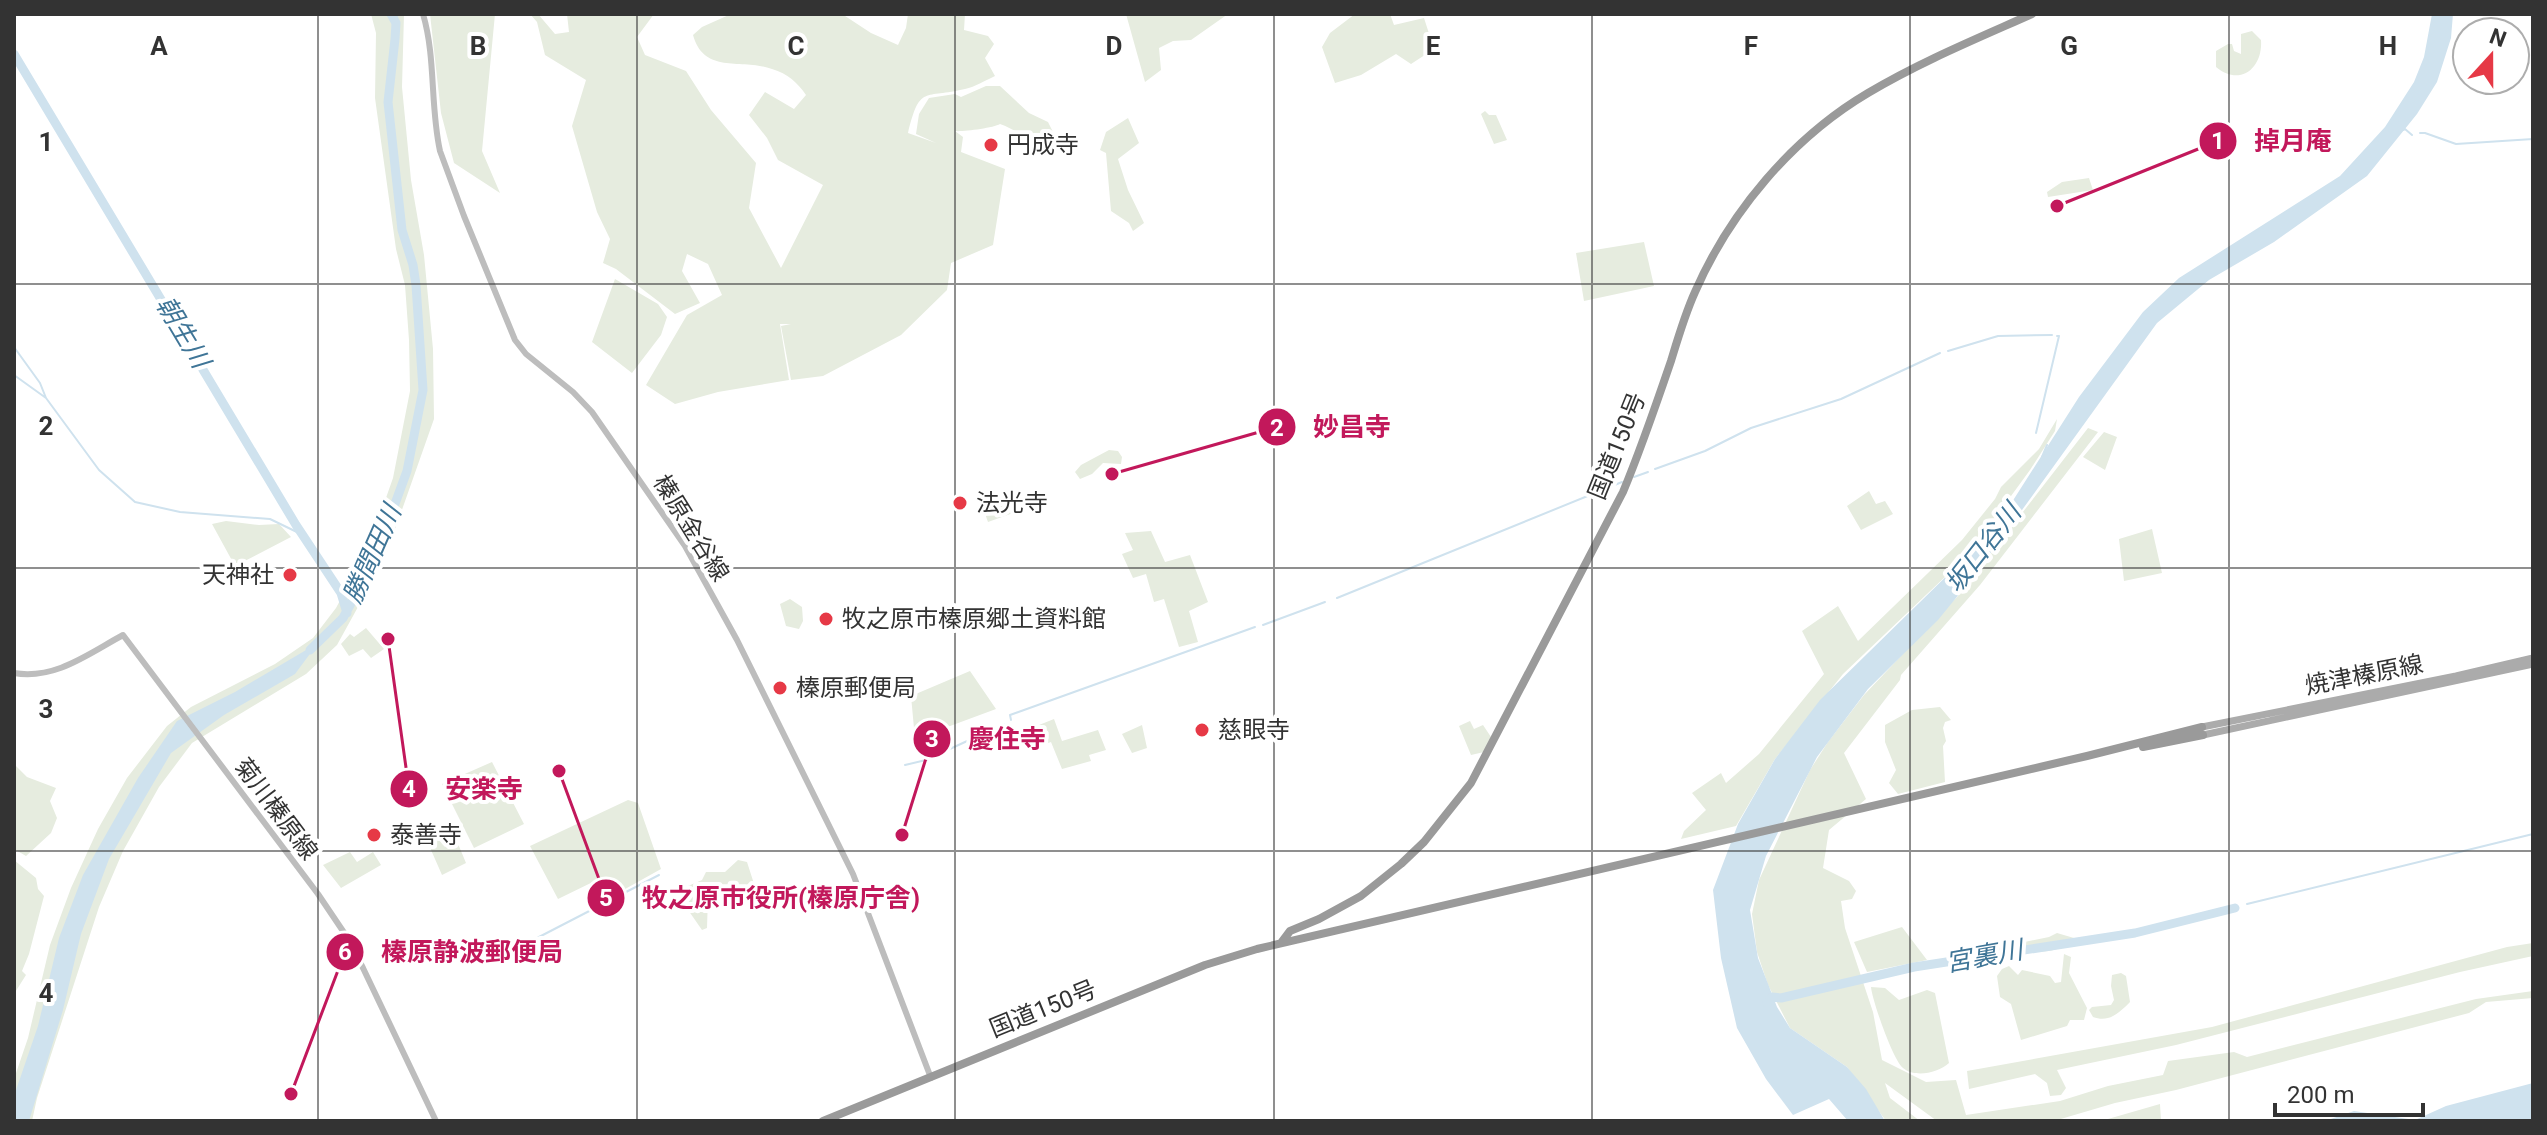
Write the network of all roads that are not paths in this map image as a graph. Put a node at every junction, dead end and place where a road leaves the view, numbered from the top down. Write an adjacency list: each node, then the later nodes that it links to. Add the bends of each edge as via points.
1 (423, 14): 8 (main road, 榛原金谷線, via 440,151 507,324 526,354 592,412 685,546 842,850)
2 (2032, 14): 7 (highway, 国道150号, via 1865,95 1804,140 1755,191 1694,293 1623,492 1471,783 1401,864 1361,896 1290,931)
3 (2533, 658): 6 (main road, 焼津榛原線)
4 (2533, 664): 6 (main road, 焼津榛原線)
5 (14, 673): 9 (main road, 菊川榛原線, via 60,670 123,635 347,937)
6 (2203, 731): 7 (highway, 国道150号)
7 (1281, 943): 8 (highway, 国道150号, via 1205,965)
8 (931, 1078): 10 (highway, 国道150号)
9 (436, 1121)
10 (823, 1121)

